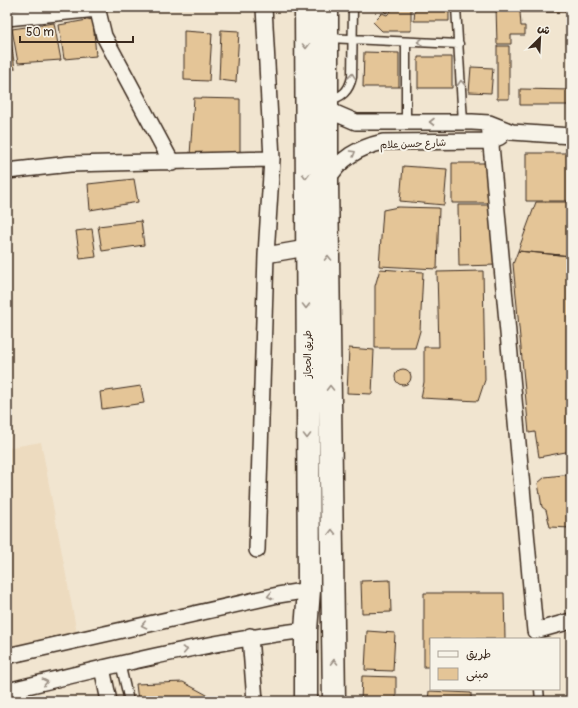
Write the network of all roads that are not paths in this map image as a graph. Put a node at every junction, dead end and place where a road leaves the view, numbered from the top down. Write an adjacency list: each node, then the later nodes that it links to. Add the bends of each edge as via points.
1 (264, 7): 19 (street)
2 (306, 7): 23 (main road, طريق الحجاز, one-way to 23)
3 (327, 7): 8 (main road)
4 (353, 7): 9 (lane)
5 (456, 7): 11 (lane)
6 (97, 8): 7 (street); 20 (street, via 104,36)
7 (14, 14)
8 (327, 38): 9 (lane); 12 (main road)
9 (353, 40): 10 (lane); 12 (lane, one-way to 9, via 342,95 351,84)
10 (406, 42): 11 (lane, one-way to 10); 13 (lane)
11 (459, 44): 14 (lane, one-way to 11)
12 (327, 103): 13 (street, شارع حسن علام, via 335,113 356,122); 22 (main road)
13 (406, 122): 14 (street, شارع حسن علام, one-way to 13)
14 (462, 122): 15 (street, شارع حسن علام)
15 (489, 123): 16 (street, شارع حسن علام); 18 (street)
16 (512, 132): 17 (street, شارع حسن علام); 18 (street, شارع حسن علام)
17 (571, 136)
18 (490, 141): 22 (street, شارع حسن علام, one-way to 18, via 333,170 350,154 366,146 383,142); 29 (street)
19 (272, 159): 20 (street); 24 (street)
20 (172, 163): 21 (street, via 70,164)
21 (7, 171)
22 (327, 181): 40 (main road, one-way to 22)
23 (306, 248): 24 (street); 26 (main road, طريق الحجاز, one-way to 26)
24 (266, 255): 25 (street)
25 (257, 550)
26 (309, 590): 28 (main road, طريق الحجاز); 31 (street, one-way to 31)
27 (571, 621): 29 (street)
28 (306, 630): 30 (street); 39 (main road, طريق الحجاز)
29 (536, 635)
30 (250, 636): 32 (street, one-way to 30); 38 (street)
31 (7, 656)
32 (120, 663): 33 (street); 37 (lane)
33 (102, 668): 35 (street, one-way to 33); 36 (street)
34 (540, 690): 41 (lane)
35 (7, 691)
36 (108, 701)
37 (129, 701)
38 (255, 701)
39 (306, 701)
40 (334, 701)
41 (540, 701)

